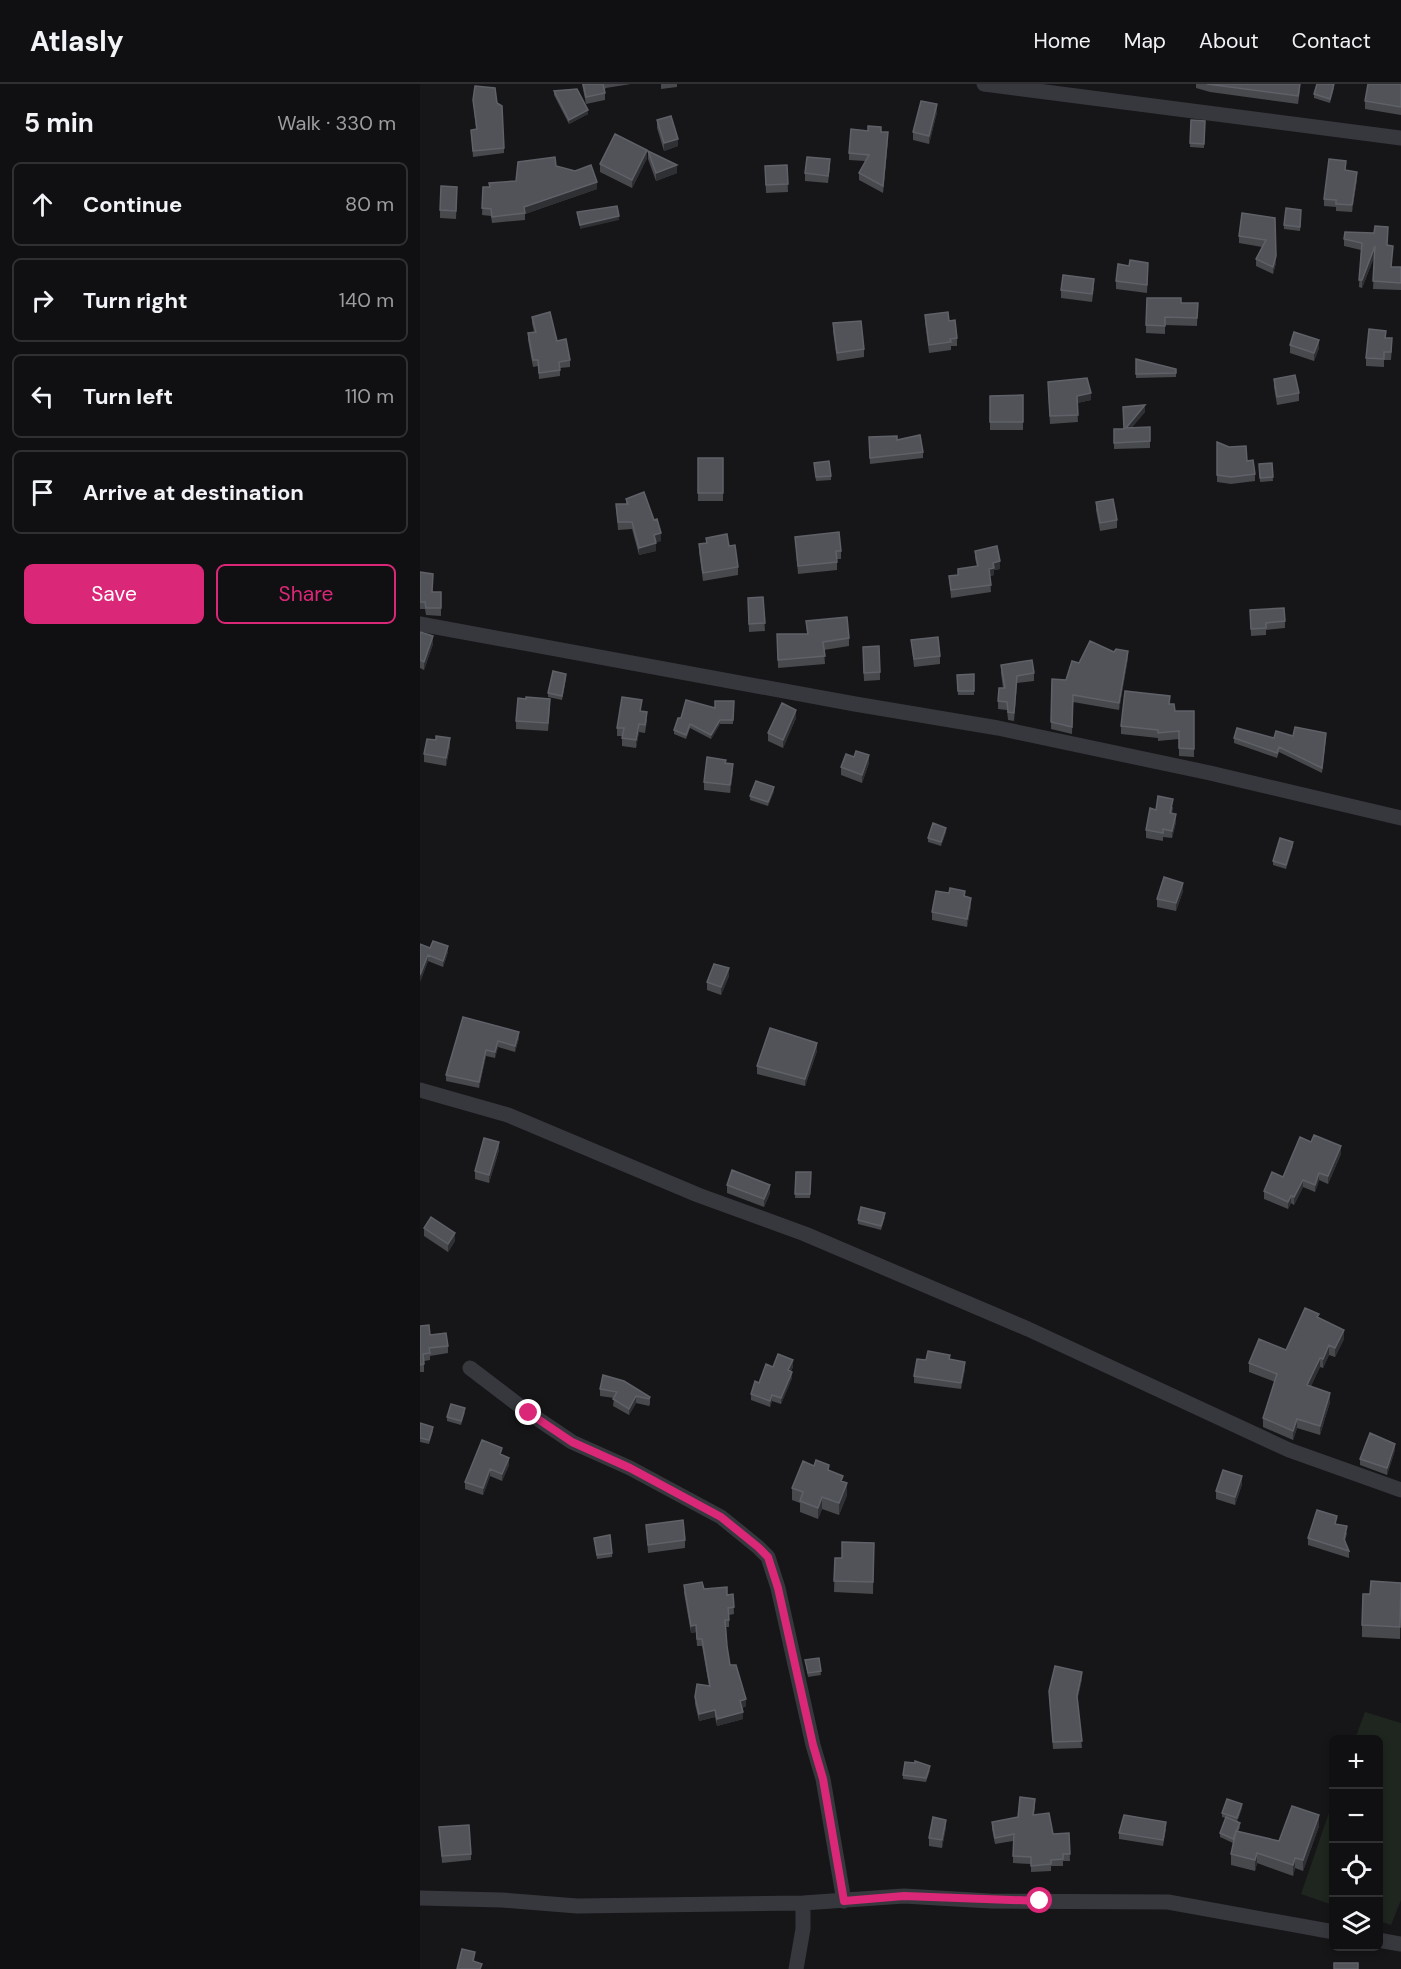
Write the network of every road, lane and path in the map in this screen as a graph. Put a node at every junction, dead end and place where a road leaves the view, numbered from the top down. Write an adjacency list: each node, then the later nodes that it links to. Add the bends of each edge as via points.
1 (984, 84): 2 (street)
2 (1401, 138)
3 (420, 624): 4 (street, via 998,728)
4 (1401, 818)
5 (420, 1090): 7 (street, via 508,1115 698,1195 805,1234 1028,1329 1289,1450)
6 (470, 1368): 9 (street, via 572,1442 721,1517 768,1557 823,1779)
7 (1401, 1490)
8 (420, 1898): 10 (street, via 577,1906)
9 (844, 1901): 10 (street); 11 (street, via 904,1896 990,1901 1168,1902)
10 (803, 1903): 14 (street)
11 (1329, 1931)
12 (1383, 1941): 13 (street)
13 (1401, 1944)
14 (796, 1969)

